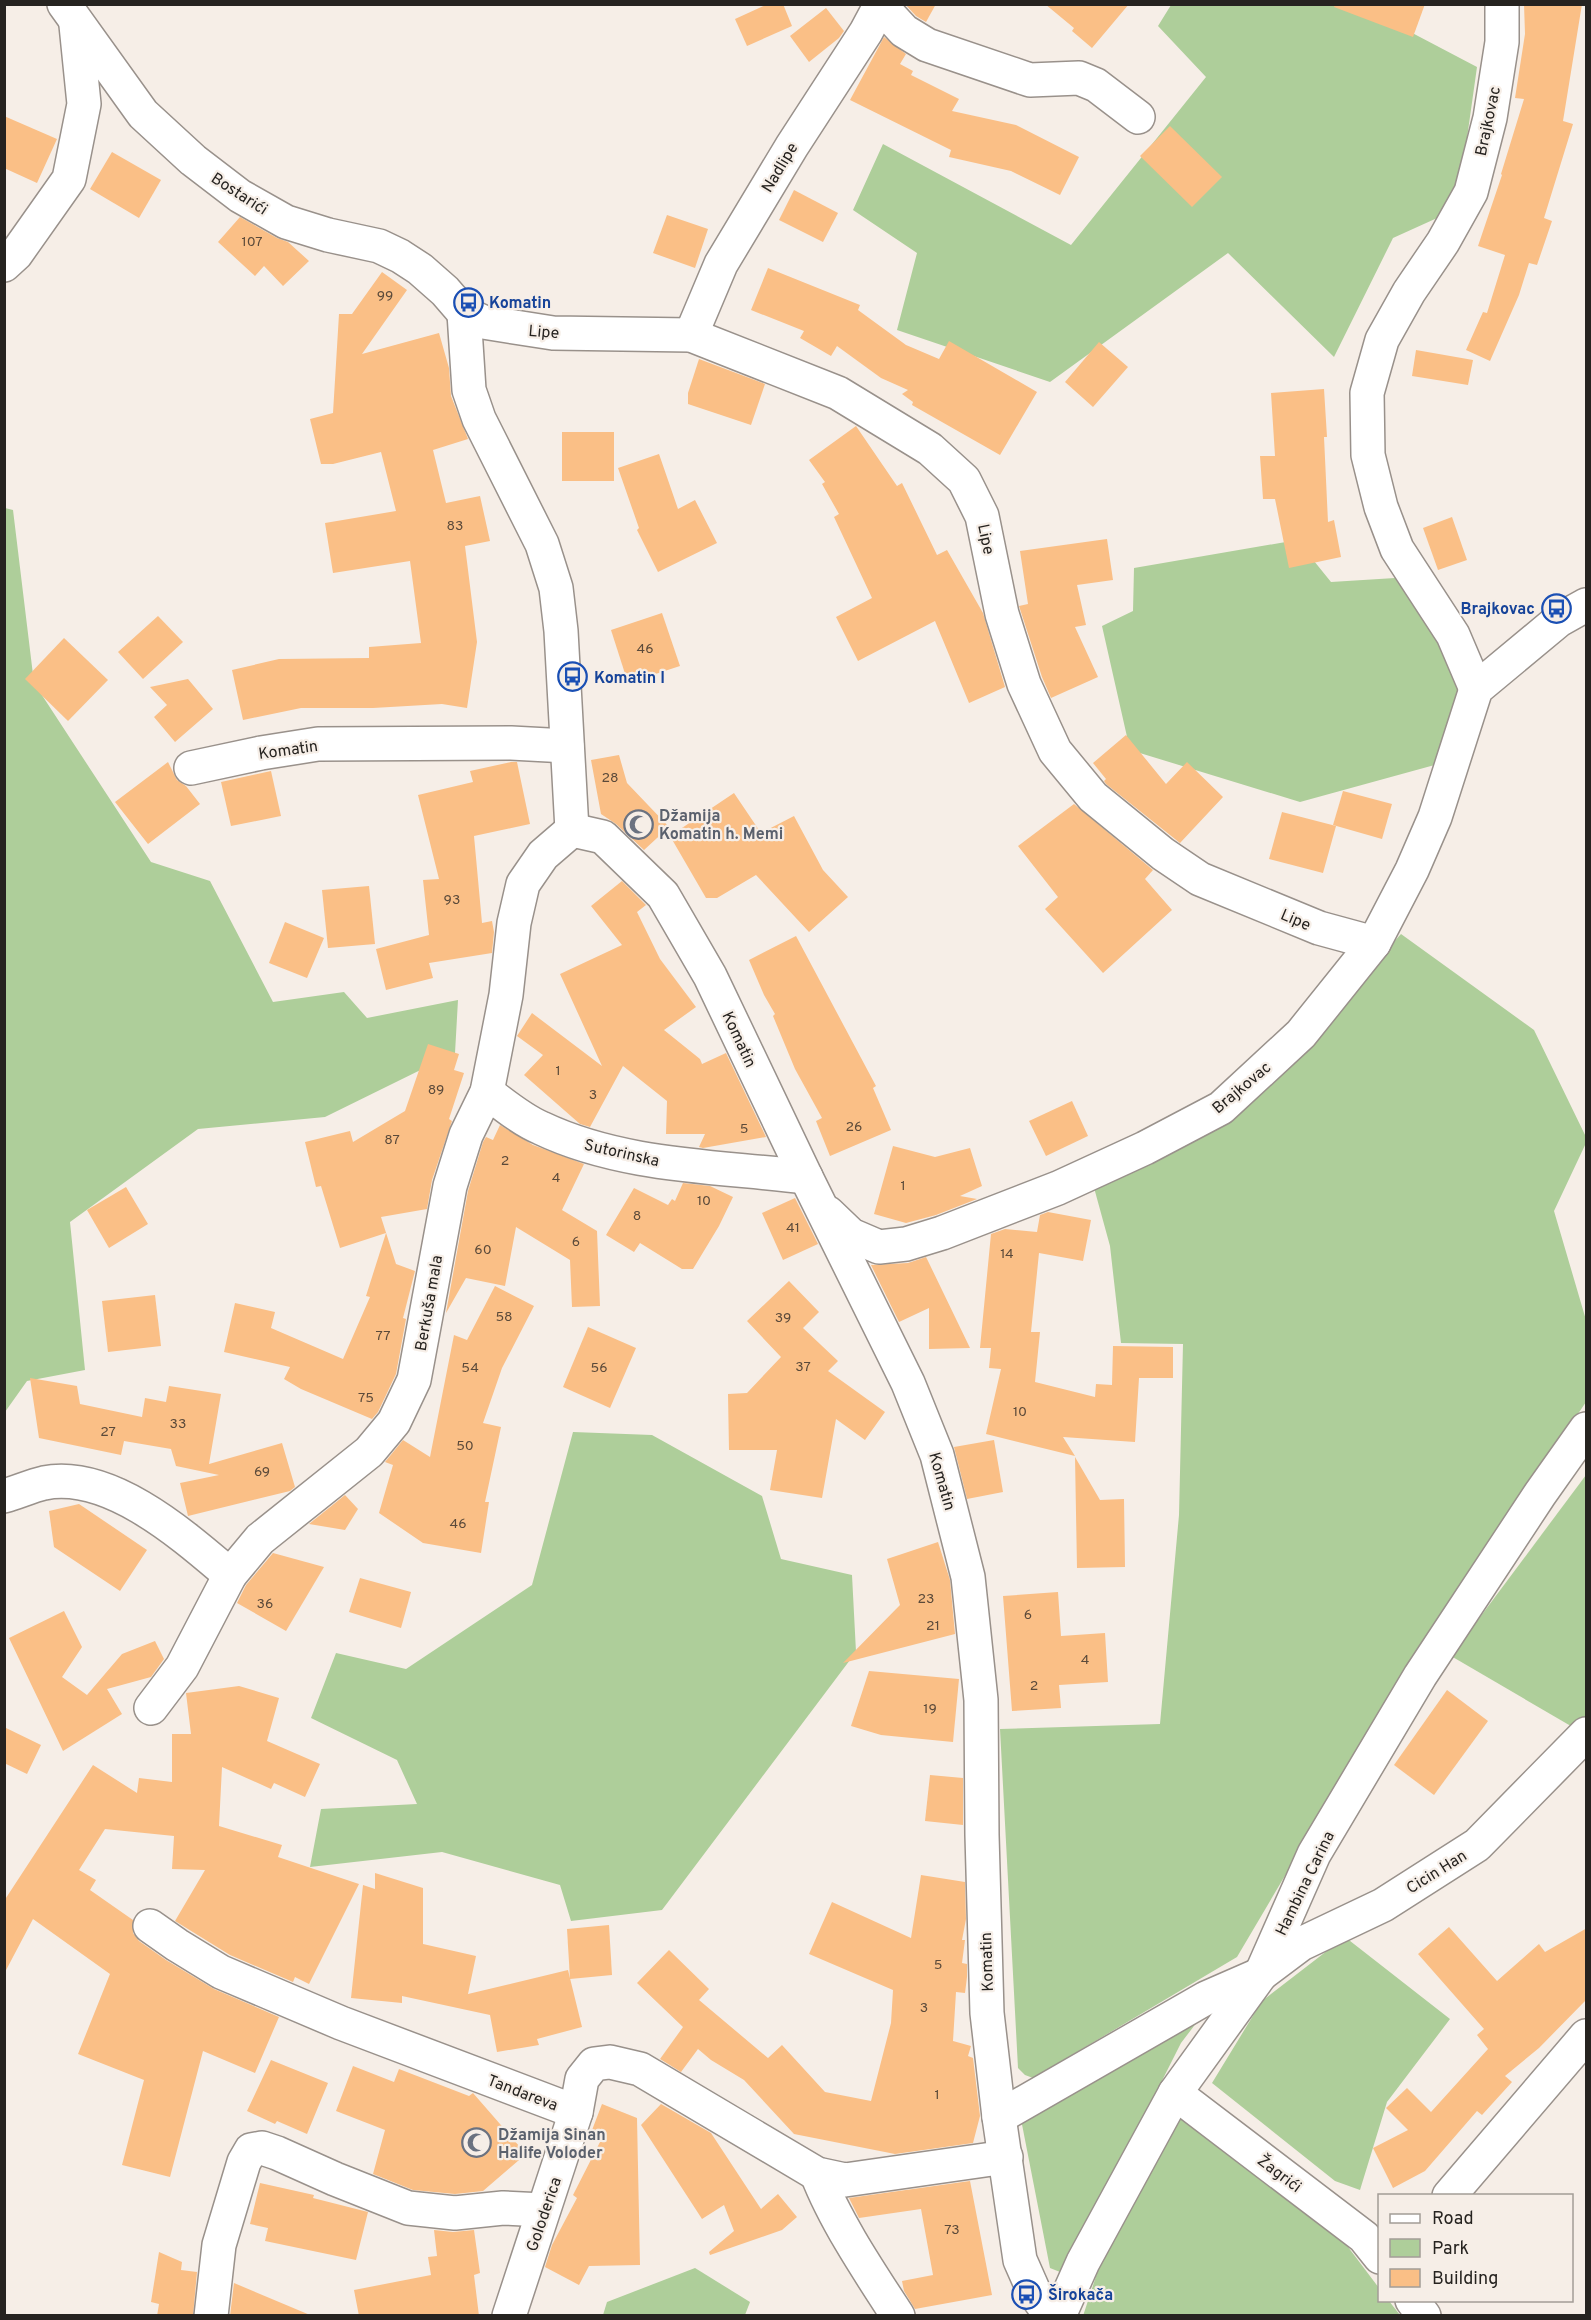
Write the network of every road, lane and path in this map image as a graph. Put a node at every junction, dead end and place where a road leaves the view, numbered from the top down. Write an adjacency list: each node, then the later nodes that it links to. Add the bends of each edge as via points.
1 (1502, 4): 9 (street, Brajkovac, via 1502,42 1492,107 1471,192 1382,340 1367,393 1368,455 1381,507 1397,549 1453,635)
2 (880, 5): 4 (street, via 904,31 927,45 1030,80 1079,78 1096,85); 7 (street, Nadlipe, via 721,264)
3 (70, 14): 5 (street, via 84,104 69,179); 6 (street, Bostarići, via 143,114 240,196 286,222 379,246 400,256 445,291)
4 (1138, 117)
5 (4, 265)
6 (464, 313): 7 (street, Lipe, via 483,322 553,333); 10 (street, via 469,390 479,419 542,544 556,588)
7 (691, 335): 13 (street, Lipe, via 838,393 930,449 964,480 982,516 1002,614 1024,684 1055,751 1093,797 1200,879 1320,928)
8 (1587, 605): 9 (street, via 1559,620)
9 (1476, 689): 13 (street, Brajkovac, via 1435,817)
10 (567, 746): 11 (street, Komatin, via 500,742 318,744); 12 (street)
11 (191, 768)
12 (572, 830): 14 (street, Berkuša mala, via 543,855 523,884); 15 (street, Komatin, via 603,837 663,895 710,976)
13 (1374, 943): 15 (street, Brajkovac, via 1301,1034 1221,1108 1058,1188 942,1233 879,1247 851,1235)
14 (487, 1092): 15 (street, Sutorinska, via 539,1128 577,1142 634,1158); 18 (street, Berkuša mala, via 466,1135 450,1186 414,1380 394,1422 369,1452 260,1539)
15 (813, 1192): 26 (street, Komatin, via 908,1383 937,1455 968,1576 981,1700 987,2013)
16 (1587, 1429): 22 (street, Hambina Carina, via 1414,1686 1314,1854)
17 (4, 1496): 18 (street, via 46,1483 74,1483 103,1490 129,1501 184,1536)
18 (230, 1575): 19 (street, Berkuša mala, via 182,1666)
19 (151, 1708)
20 (1587, 1734): 22 (street, Cicin Han, via 1477,1845 1383,1905 1300,1944)
21 (150, 1926): 25 (street, Tandareva, via 221,1972 341,2023)
22 (1260, 1974): 24 (street, Hambina Carina); 26 (street, via 1206,1998)
23 (1587, 2036): 29 (street)
24 (1175, 2093): 31 (street, Žagrići); 37 (street, Hambina Carina, via 1083,2262)
25 (576, 2112): 28 (street, Tandareva, via 582,2079 594,2064 610,2062 640,2069); 30 (street, Goloderica)
26 (999, 2117): 27 (street, Komatin)
27 (1006, 2157): 28 (street, Tandareva, via 845,2180); 36 (street, Komatin, via 1020,2260 1035,2294)
28 (818, 2175): 35 (street, via 823,2190)
29 (1451, 2194)
30 (543, 2210): 33 (street, via 503,2208 455,2213 408,2208 277,2153 262,2148 251,2150 219,2245); 34 (street, Goloderica)
31 (1374, 2243)
32 (1413, 2302): 38 (street)
33 (211, 2316)
34 (508, 2316)
35 (898, 2316)
36 (1051, 2316)
37 (1059, 2316)
38 (1424, 2316)

